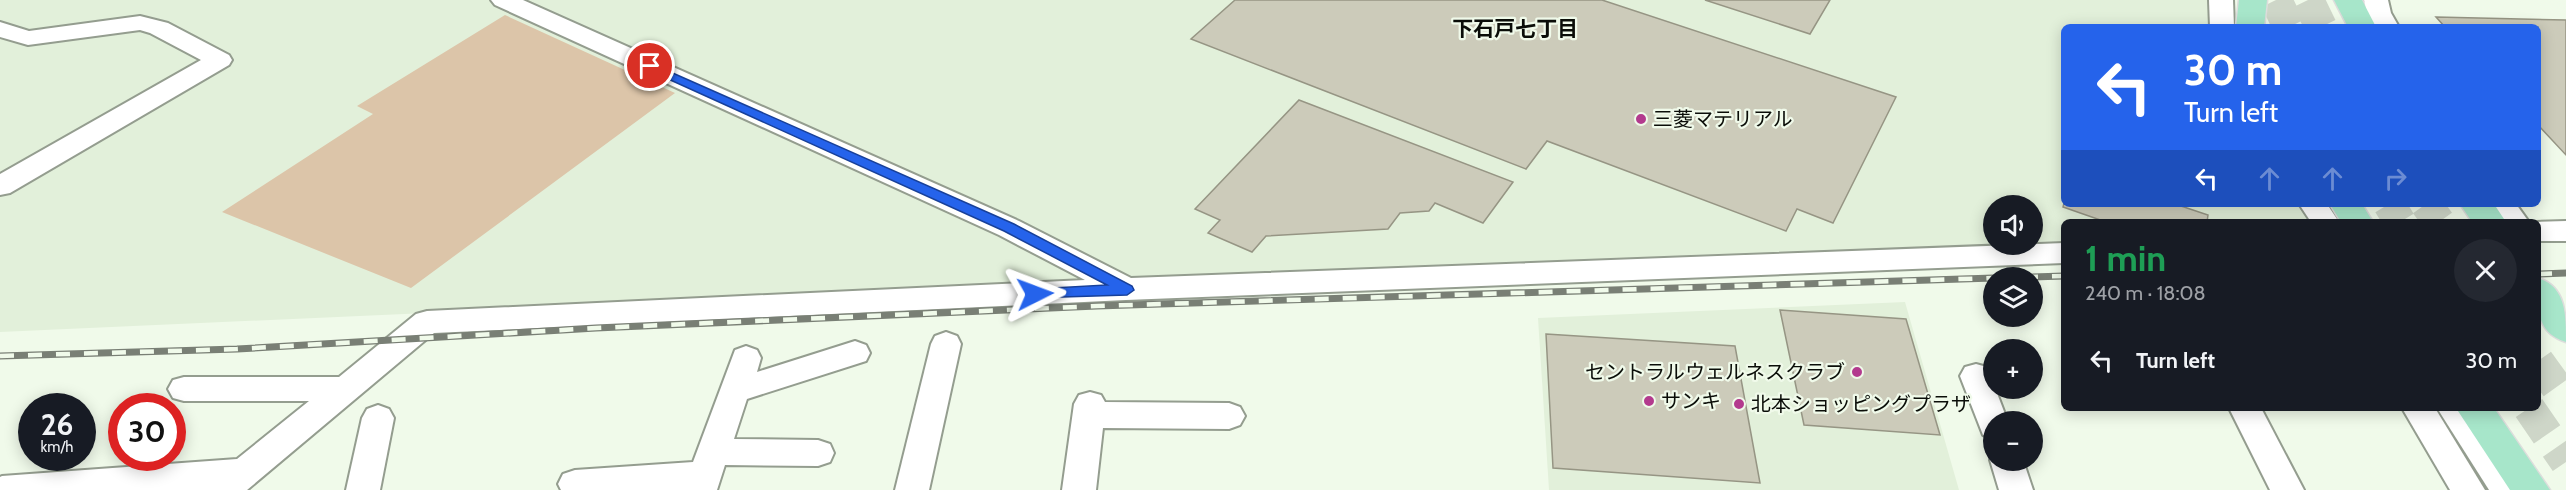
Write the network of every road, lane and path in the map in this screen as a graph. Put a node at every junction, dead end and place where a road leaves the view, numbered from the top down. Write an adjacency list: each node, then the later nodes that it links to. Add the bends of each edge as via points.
1 (503, 0): 20 (street, via 1009,228)
2 (2221, 0): 6 (street)
3 (2253, 0): 7 (main road)
4 (2348, 0): 8 (main road)
5 (2376, 0): 9 (street)
6 (2221, 24)
7 (2250, 24)
8 (2360, 24)
9 (2385, 24)
10 (0, 29): 11 (street, via 28,38 140,23 159,28 220,60)
11 (0, 186)
12 (2478, 207): 14 (main road)
13 (2503, 207): 15 (street)
14 (2488, 219)
15 (2513, 219)
16 (2541, 231): 17 (street)
17 (2566, 231)
18 (2061, 253): 20 (street)
19 (2541, 289): 21 (street); 22 (main road)
20 (1127, 290): 28 (street, via 427,322)
21 (2566, 312)
22 (2566, 329)
23 (946, 344): 44 (street)
24 (855, 353): 29 (street)
25 (746, 358): 29 (street)
26 (1976, 376): 30 (street)
27 (184, 389): 28 (street)
28 (343, 389): 40 (street)
29 (735, 391): 39 (street)
30 (1989, 411)
31 (2247, 411): 47 (street)
32 (2420, 411): 48 (street)
33 (2455, 411): 49 (street)
34 (2476, 411): 50 (main road)
35 (1229, 416): 45 (street, via 1090,410)
36 (378, 417): 43 (street)
37 (818, 453): 39 (street)
38 (2010, 471): 46 (street)
39 (707, 472): 41 (street)
40 (234, 481): 42 (street)
41 (575, 484)
42 (2, 490)
43 (363, 490)
44 (912, 490)
45 (1079, 490)
46 (2016, 490)
47 (2287, 490)
48 (2468, 490)
49 (2507, 490)
50 (2531, 490)

